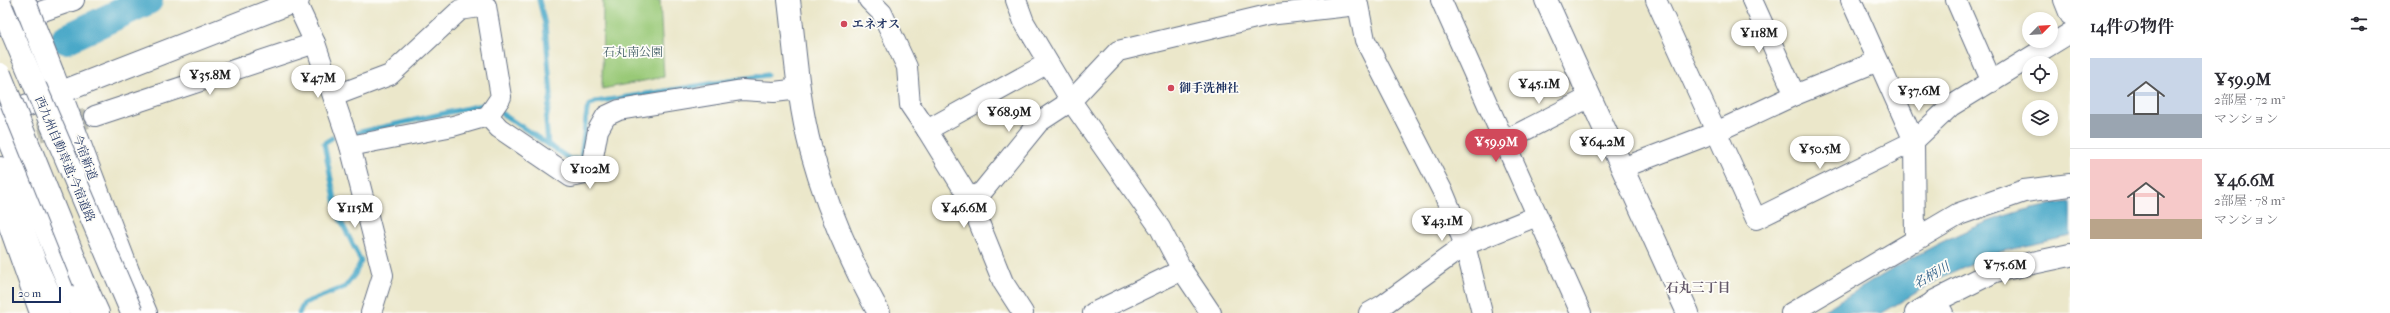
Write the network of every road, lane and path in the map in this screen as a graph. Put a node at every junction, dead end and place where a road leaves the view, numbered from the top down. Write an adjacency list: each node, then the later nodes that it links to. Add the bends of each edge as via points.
1 (24, 0): 24 (main road, 今宿新道, bridge)
2 (74, 0): 17 (street)
3 (296, 0): 19 (street); 24 (main road)
4 (789, 0): 25 (main road)
5 (869, 0): 34 (street, via 882,13 907,67 910,105)
6 (1016, 0): 21 (street, via 1024,22)
7 (1441, 0): 36 (street)
8 (1546, 0): 28 (main road)
9 (1656, 0): 35 (street)
10 (1752, 0): 26 (street)
11 (1851, 0): 20 (street)
12 (1956, 0): 23 (street)
13 (2064, 0): 16 (street)
14 (1357, 3): 29 (street, via 1268,15 1118,51); 46 (street, via 1365,40 1444,194)
15 (0, 4): 54 (main road, 西九州自動車道;今宿道路, bridge)
16 (2070, 14)
17 (0, 26)
18 (2070, 33): 23 (street)
19 (315, 43): 27 (street); 31 (street)
20 (1878, 61): 26 (street); 37 (street)
21 (1048, 63): 29 (street); 34 (street)
22 (0, 74): 53 (main road, bridge)
23 (1992, 82): 37 (street, via 1951,106)
24 (57, 83): 30 (main road); 55 (main road, 今宿新道)
25 (800, 89): 32 (street, via 774,92 742,90 619,110 606,116 598,130 590,173 571,177 499,128); 57 (main road, via 811,150 830,211 847,252)
26 (1795, 95): 35 (street)
27 (334, 96): 32 (street, via 390,75 460,10 486,6 500,96); 38 (street)
28 (1590, 97): 36 (street); 40 (main road)
29 (1071, 101): 42 (street, via 1039,122 982,192); 48 (street, via 1160,228)
30 (0, 116)
31 (95, 116)
32 (488, 116): 38 (street, via 453,126)
33 (0, 120): 52 (main road)
34 (927, 130): 42 (street)
35 (1716, 132): 37 (street, via 1756,219); 40 (street)
36 (1504, 141): 44 (street)
37 (1914, 141): 45 (street)
38 (350, 146): 56 (street, via 383,275)
39 (0, 168): 51 (main road, via 37,266)
40 (1622, 168): 64 (main road)
41 (2070, 185): 45 (main road, via 2024,191 2009,196 1959,214)
42 (969, 198): 58 (street, via 1003,282)
43 (0, 201): 50 (street)
44 (1537, 216): 46 (street); 63 (street)
45 (1915, 240): 65 (street)
46 (1465, 245): 61 (street); 62 (street)
47 (2070, 255): 49 (main road, via 1995,271)
48 (1182, 270): 59 (street); 60 (street)
49 (1939, 307): 66 (street)
50 (40, 313)
51 (58, 313)
52 (81, 313)
53 (96, 313)
54 (132, 313)
55 (146, 313)
56 (371, 313)
57 (879, 313)
58 (1023, 313)
59 (1094, 313)
60 (1211, 313)
61 (1369, 313)
62 (1482, 313)
63 (1581, 313)
64 (1688, 313)
65 (1791, 313)
66 (1915, 313)

